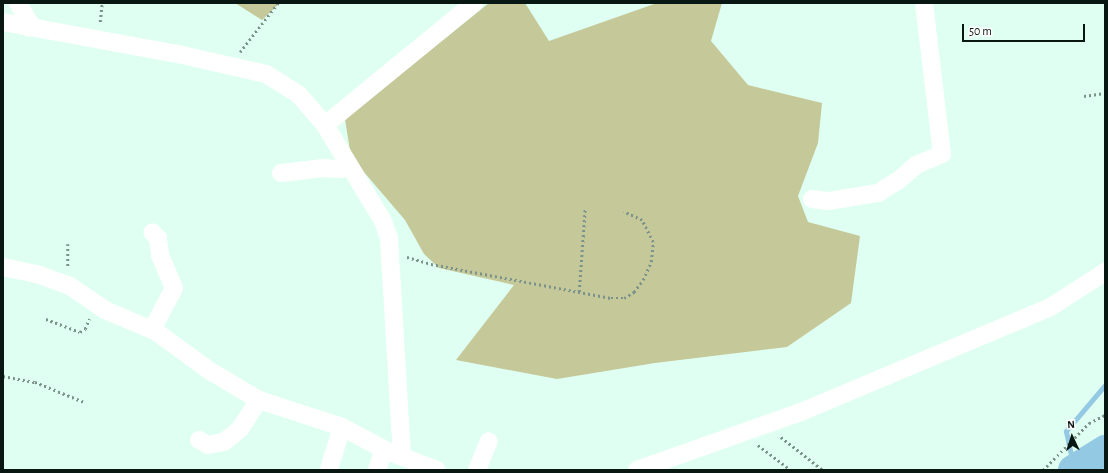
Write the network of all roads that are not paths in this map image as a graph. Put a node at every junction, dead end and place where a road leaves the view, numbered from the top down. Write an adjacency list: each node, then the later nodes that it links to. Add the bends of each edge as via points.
1 (18, 3): 5 (street, via 29,22)
2 (474, 3): 6 (street)
3 (924, 3): 9 (street, via 942,154 916,165 878,193 828,201)
4 (3, 22): 5 (street)
5 (29, 28): 6 (street, via 266,74 299,95)
6 (325, 125): 7 (street)
7 (348, 167): 8 (street); 19 (street, via 383,221 391,255)
8 (281, 173)
9 (812, 199)
10 (152, 232): 13 (street, via 158,238 160,255 174,288)
11 (3, 267): 13 (street, via 36,274 70,286 105,310)
12 (1105, 272): 24 (street, via 1049,308 772,423)
13 (152, 330): 14 (street, via 210,371)
14 (260, 400): 15 (street); 16 (street, via 240,429 224,442 208,446)
15 (342, 427): 18 (street); 20 (street)
16 (199, 440)
17 (489, 441): 23 (street)
18 (384, 450): 19 (street); 21 (street)
19 (402, 457): 22 (street)
20 (329, 469)
21 (377, 470)
22 (437, 470)
23 (477, 470)
24 (637, 470)

